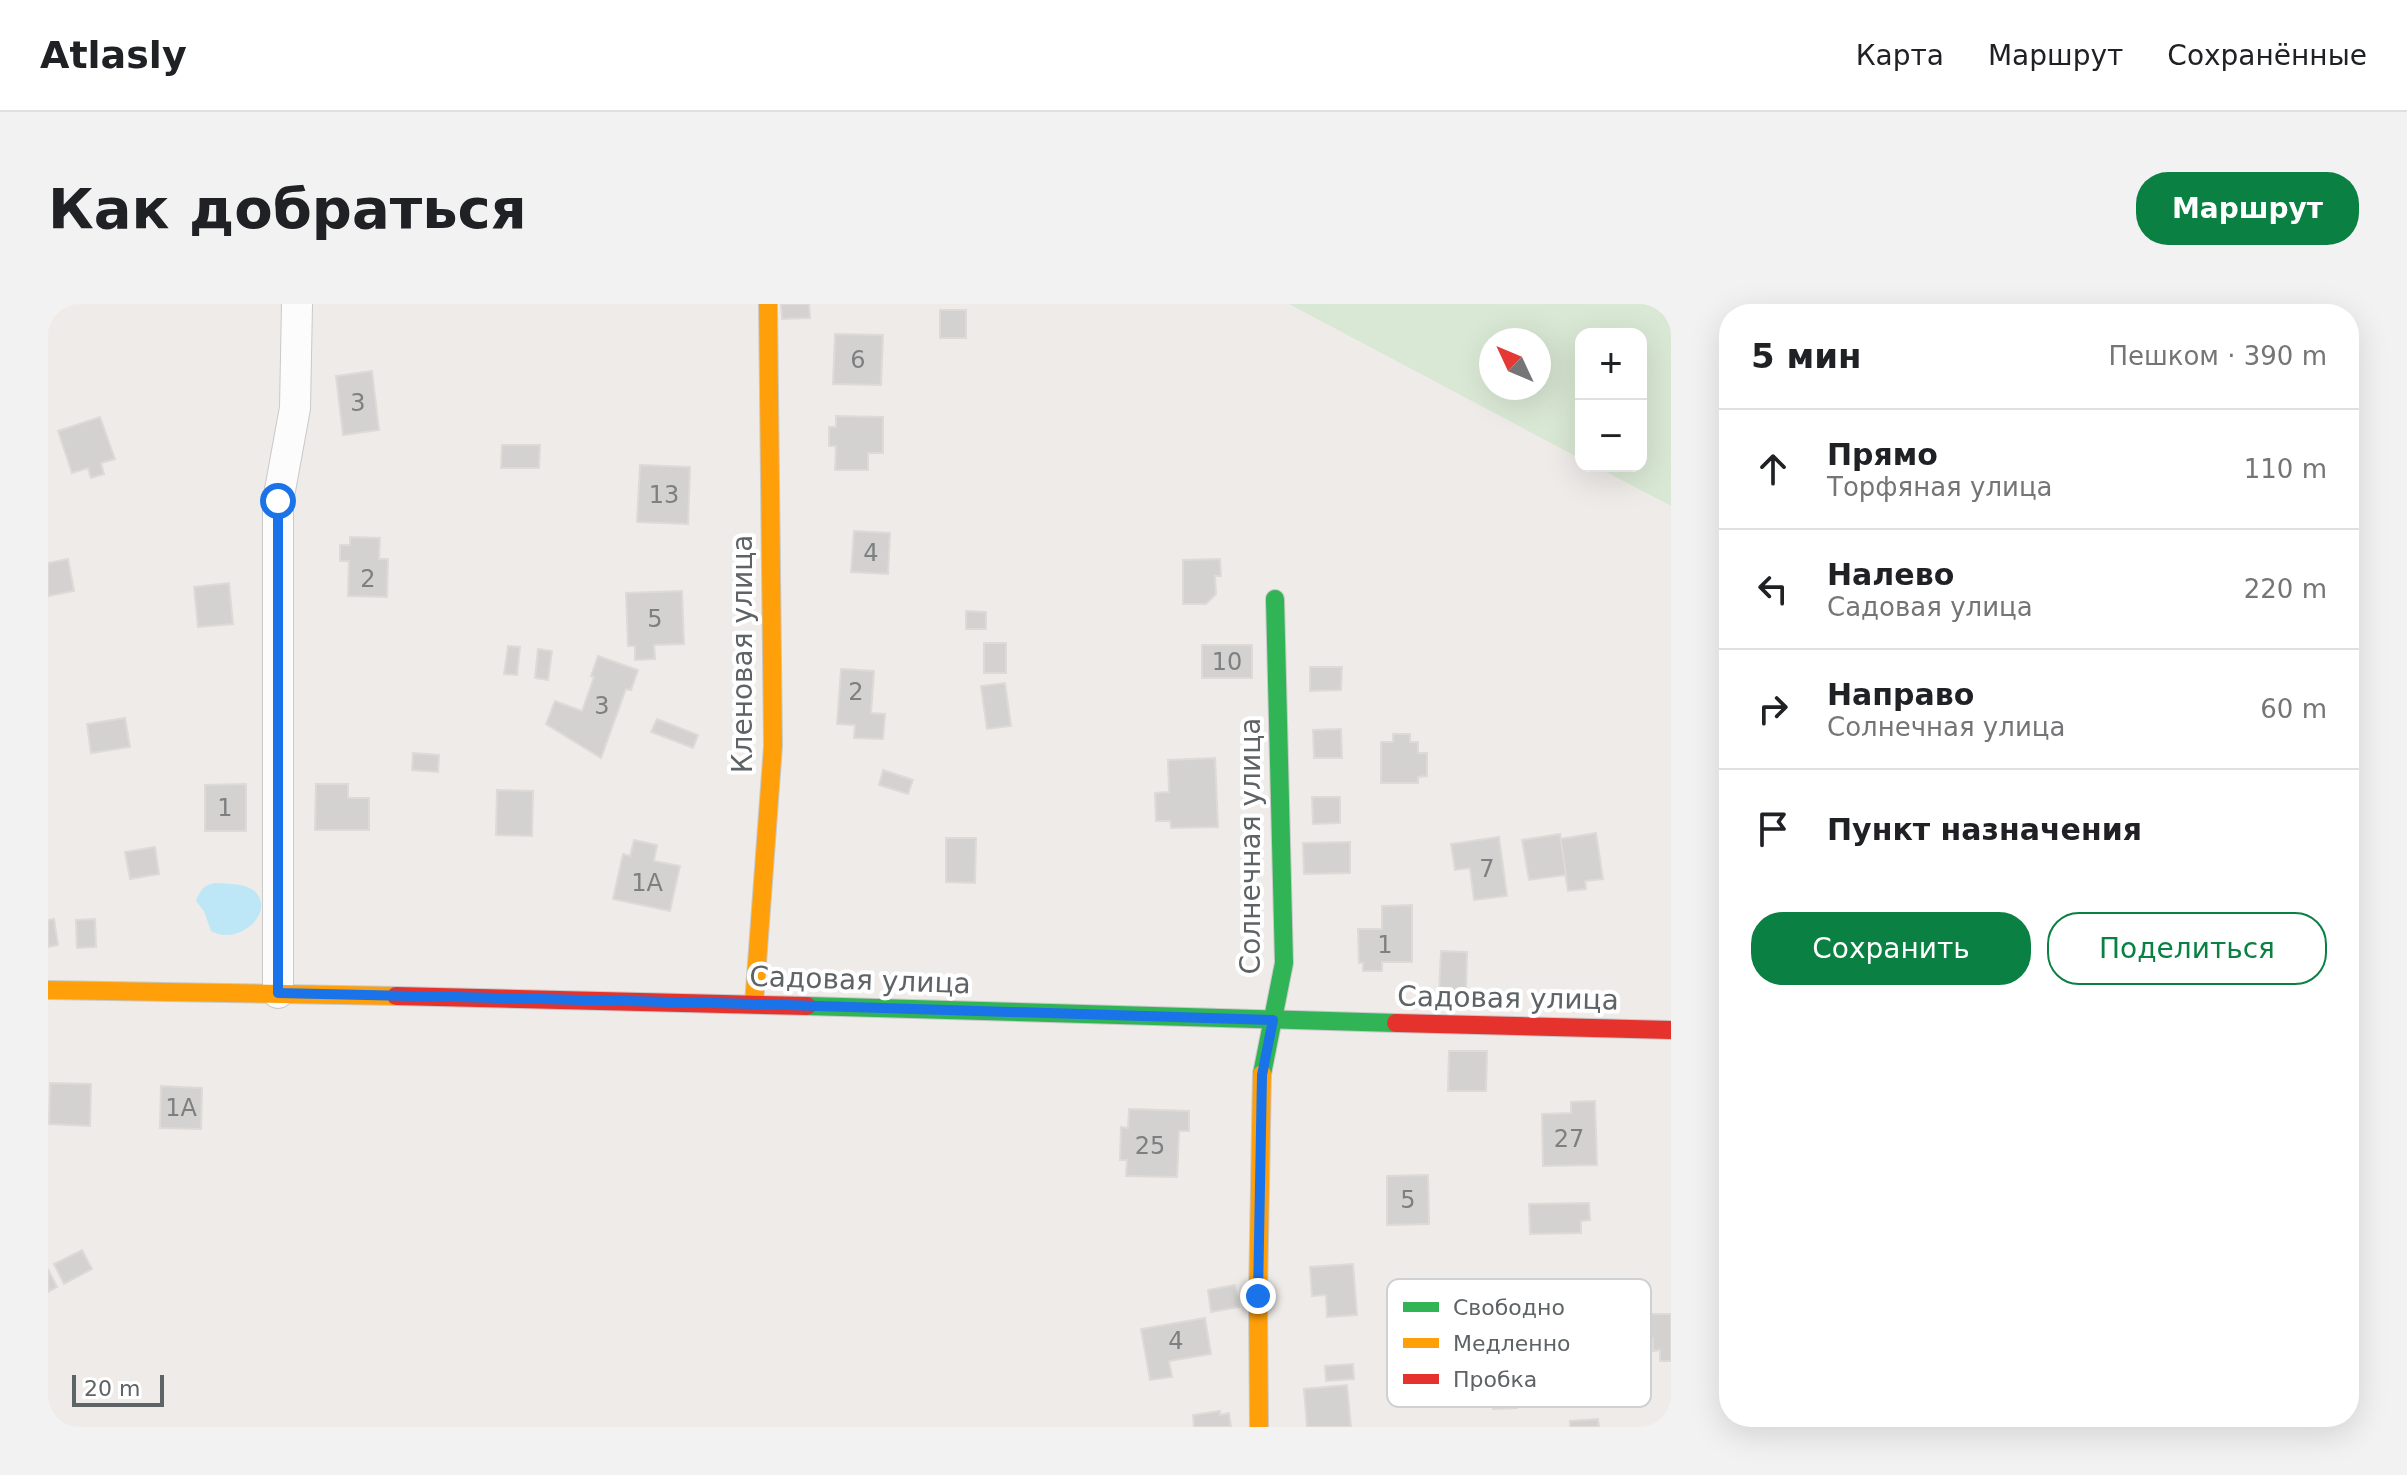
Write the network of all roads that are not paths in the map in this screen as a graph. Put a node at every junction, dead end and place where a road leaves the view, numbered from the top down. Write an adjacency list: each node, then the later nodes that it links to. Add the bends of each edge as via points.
1 (297, 304): 5 (street, via 295,408 278,501)
2 (768, 304): 6 (street, Кленовая улица, via 773,746)
3 (1275, 599): 7 (street, Солнечная улица, via 1284,963)
4 (48, 990): 5 (street, Садовая улица)
5 (278, 993): 6 (street, Садовая улица)
6 (754, 1004): 7 (street, Садовая улица)
7 (1273, 1020): 8 (street, Садовая улица); 9 (street, Солнечная улица, via 1262,1075)
8 (1671, 1030)
9 (1259, 1427)

